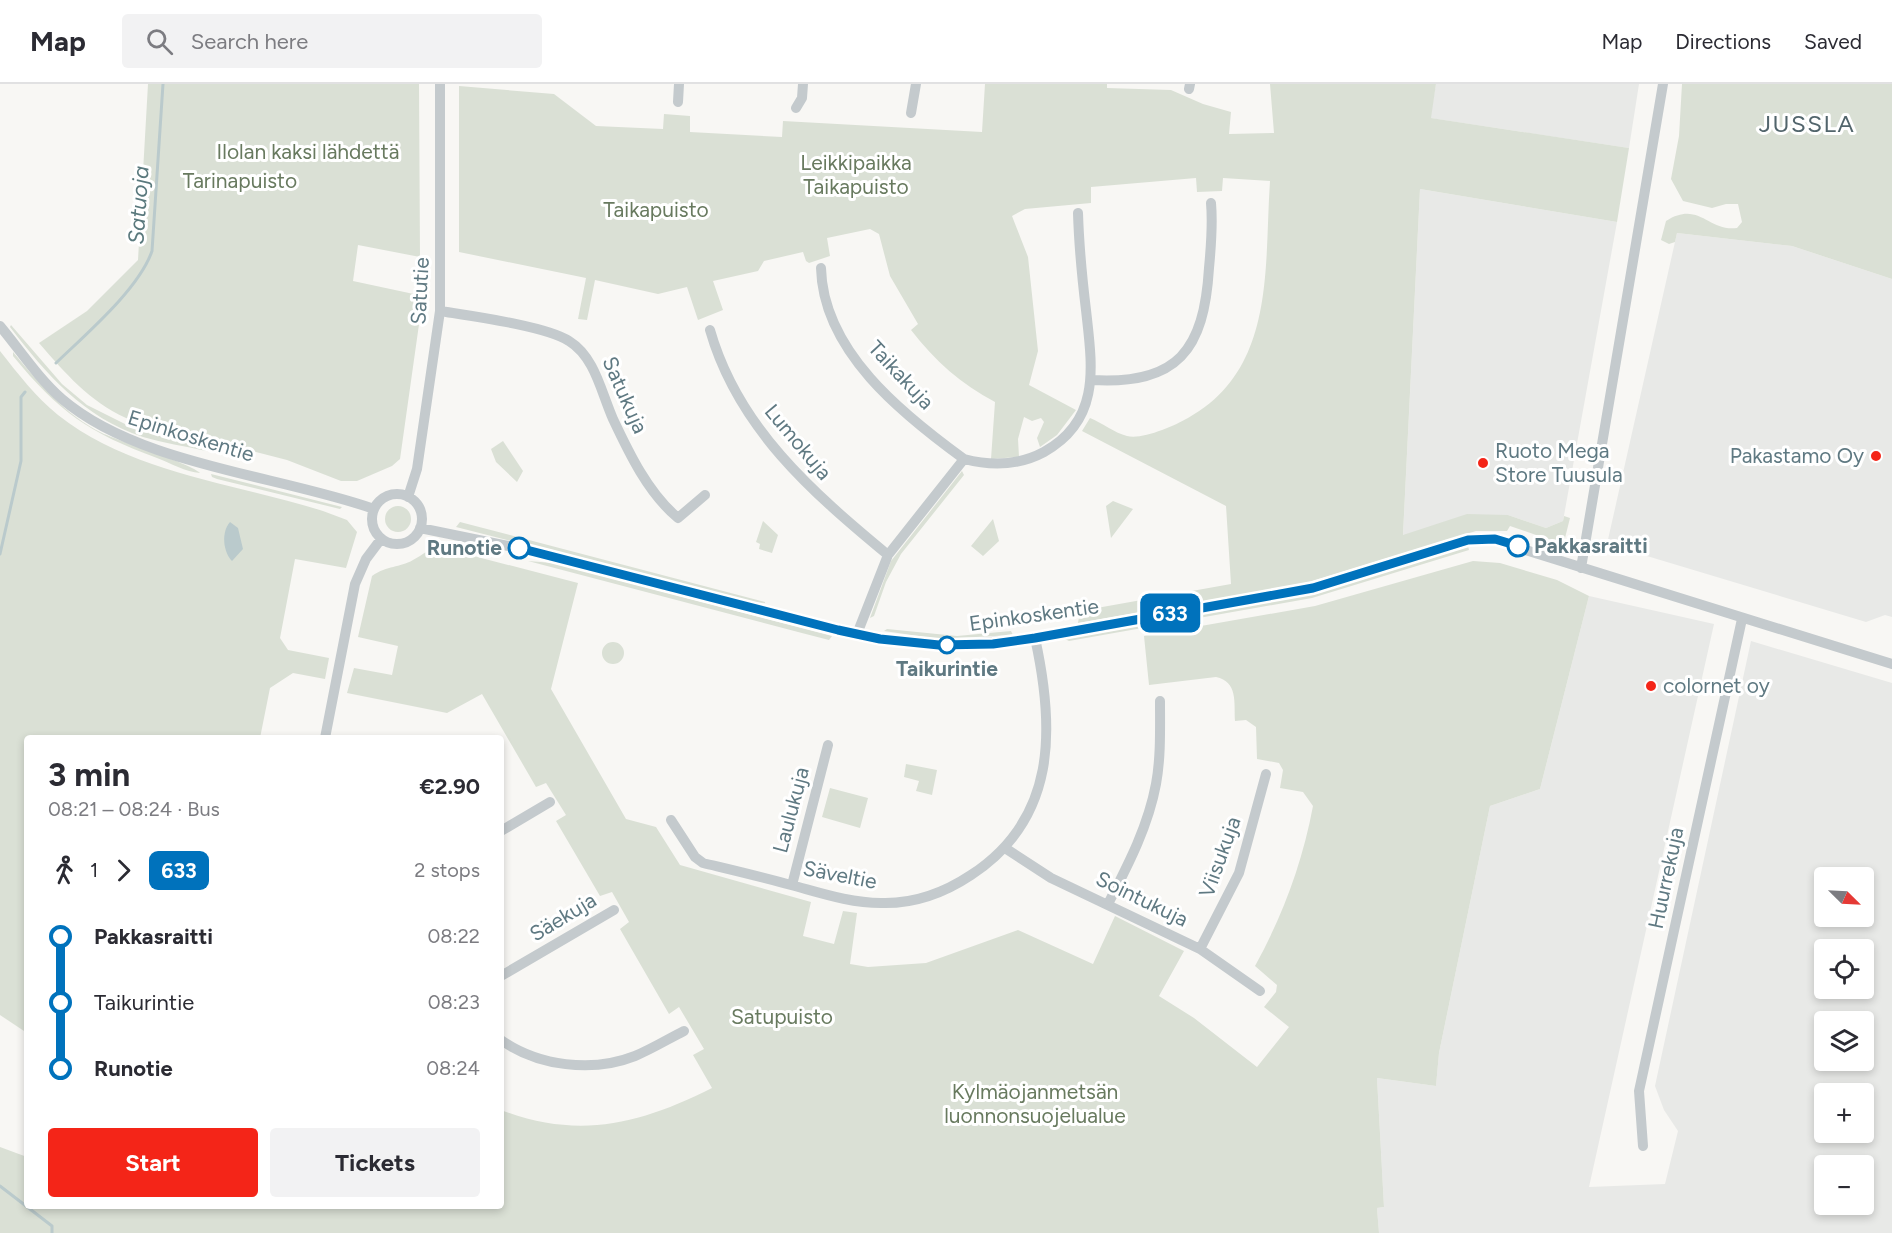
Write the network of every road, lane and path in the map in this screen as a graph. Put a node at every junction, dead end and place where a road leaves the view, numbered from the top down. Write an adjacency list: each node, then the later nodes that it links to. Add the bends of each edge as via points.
1 (440, 84): 12 (street, Satutie)
2 (679, 84): 6 (street)
3 (803, 84): 7 (street)
4 (916, 84): 8 (street)
5 (1663, 84): 23 (street)
6 (678, 102)
7 (796, 108)
8 (911, 113)
9 (1211, 203): 15 (street, via 1207,303 1191,345 1168,367 1146,378)
10 (1078, 213): 15 (street)
11 (821, 268): 16 (street, Taikakuja, via 822,291 864,371 902,410)
12 (441, 311): 17 (street, Satukuja, via 543,332 575,345 589,360 635,464 664,504 678,518); 18 (street, Satutie, via 417,469)
13 (0, 326): 19 (street, Epinkoskentie, via 62,399 115,433 215,466)
14 (710, 330): 22 (street, Lumokuja, via 721,364 770,445 823,502)
15 (1092, 380): 16 (street, via 1078,420 1054,447 1012,464)
16 (964, 459): 22 (street)
17 (705, 495)
18 (408, 497): 19 (street, via 391,495); 20 (street, via 420,511)
19 (374, 509): 21 (street, via 371,520)
20 (420, 528): 21 (street, via 407,542 389,543); 25 (street, Epinkoskentie, via 538,552)
21 (381, 539): 29 (street, via 358,575)
22 (888, 555): 25 (street)
23 (1581, 568): 24 (street); 26 (street, Epinkoskentie, via 1505,542 1476,538 1313,588)
24 (1742, 619): 27 (street); 44 (street, Huurrekuja, via 1639,1091)
25 (857, 634): 26 (street, Epinkoskentie, via 947,645)
26 (1035, 638): 35 (street, Säveltie, via 1047,729 1046,757 1031,809)
27 (1892, 664)
28 (1160, 701): 37 (street, via 1158,769 1151,804 1138,842)
29 (327, 735)
30 (828, 745): 36 (street, Laulukuja)
31 (1266, 774): 39 (street, Viisukuja, via 1239,873)
32 (550, 802): 34 (street)
33 (671, 820): 36 (street, Säveltie, via 703,862)
34 (504, 829)
35 (1005, 848): 36 (street, Säveltie, via 955,886 915,900 862,902); 37 (street, Sointukuja, via 1051,878)
36 (792, 885)
37 (1108, 904): 39 (street, Sointukuja)
38 (614, 909): 40 (street, Säekuja)
39 (1200, 950): 41 (street, Sointukuja)
40 (504, 974)
41 (1260, 991)
42 (684, 1031): 43 (street, via 635,1056 578,1065 533,1056)
43 (504, 1042)
44 (1643, 1146)

